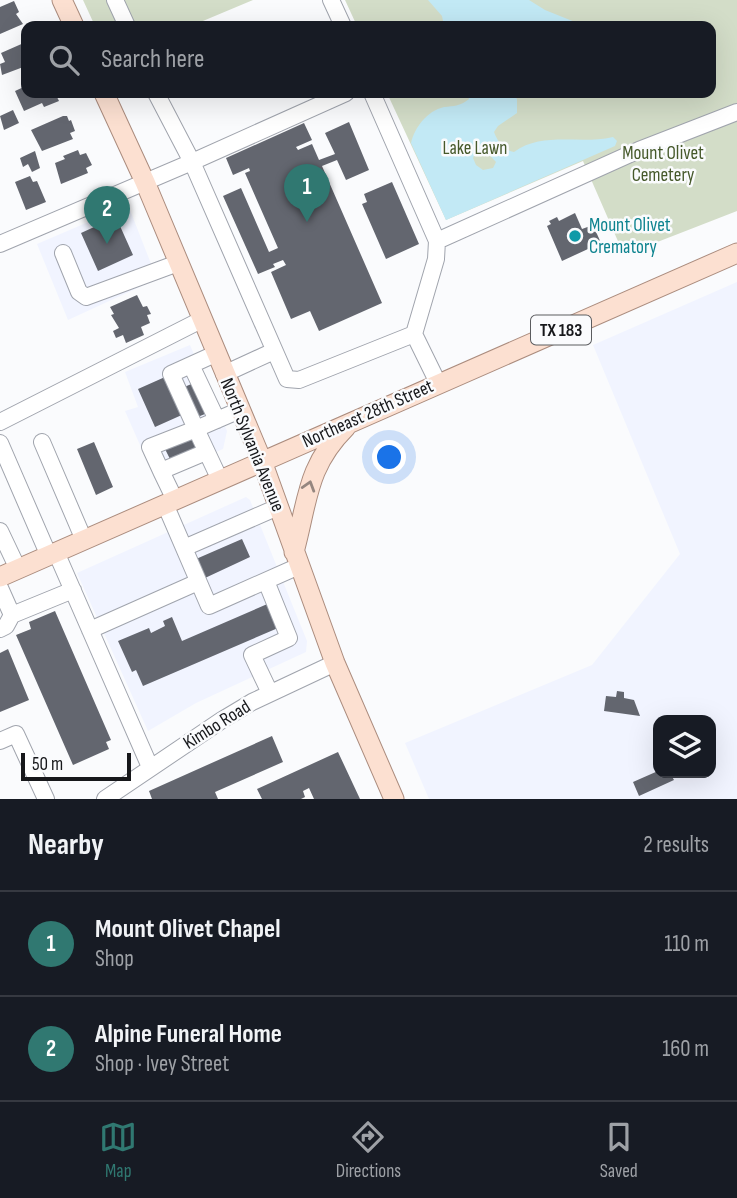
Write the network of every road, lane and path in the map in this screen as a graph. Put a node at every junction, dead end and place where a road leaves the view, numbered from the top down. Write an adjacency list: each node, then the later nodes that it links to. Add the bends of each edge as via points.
1 (62, 0): 4 (main road)
2 (115, 0): 5 (street)
3 (331, 0): 6 (street)
4 (72, 21)
5 (125, 21)
6 (341, 21)
7 (106, 98): 13 (main road, North Sylvania Avenue)
8 (159, 98): 12 (street)
9 (335, 98): 12 (street)
10 (374, 98): 14 (street)
11 (737, 112): 14 (street, via 639,150)
12 (192, 162): 13 (street); 21 (street)
13 (145, 182): 15 (street); 18 (main road, North Sylvania Avenue)
14 (437, 241): 20 (street)
15 (0, 244)
16 (62, 253): 18 (street, via 79,292 86,297)
17 (737, 253): 25 (main road, Northeast 28th Street / TX 183)
18 (178, 263): 19 (main road, North Sylvania Avenue)
19 (201, 320): 22 (main road, North Sylvania Avenue); 30 (street)
20 (414, 334): 21 (street, via 299,380 287,379); 25 (street)
21 (274, 351): 24 (street)
22 (215, 354): 23 (street); 24 (main road, North Sylvania Avenue)
23 (191, 365): 26 (street); 26 (street, via 171,374)
24 (224, 374): 27 (main road, North Sylvania Avenue)
25 (438, 383): 29 (main road, Northeast 28th Street / TX 183)
26 (195, 399): 28 (street); 31 (street)
27 (240, 410): 28 (street); 35 (main road, North Sylvania Avenue)
28 (217, 420): 31 (street)
29 (351, 421): 35 (main road, Northeast 28th Street / TX 183); 44 (main road, one-way to 29, via 311,479 321,457)
30 (0, 422)
31 (195, 429): 34 (street); 36 (street, via 150,447)
32 (42, 442): 41 (street)
33 (2, 450): 43 (street)
34 (206, 452): 36 (street); 37 (street)
35 (262, 461): 37 (main road, Northeast 28th Street / TX 183); 39 (main road, North Sylvania Avenue)
36 (161, 471): 38 (street)
37 (220, 480): 38 (main road, Northeast 28th Street / TX 183)
38 (170, 502): 41 (main road, Northeast 28th Street / TX 183); 42 (street)
39 (278, 507): 42 (street); 44 (main road, North Sylvania Avenue)
40 (0, 531): 45 (street)
41 (84, 540): 43 (main road, Northeast 28th Street / TX 183)
42 (184, 548): 47 (street)
43 (53, 554): 45 (main road, Northeast 28th Street / TX 183); 49 (street)
44 (297, 559): 46 (street); 53 (main road, North Sylvania Avenue)
45 (9, 573)
46 (267, 581): 47 (street, via 209,606); 54 (street, via 289,638 252,655)
47 (198, 582): 52 (street)
48 (0, 588): 50 (street)
49 (73, 590): 50 (street); 52 (street)
50 (12, 615): 51 (street)
51 (0, 629)
52 (90, 630): 56 (street)
53 (335, 663): 54 (street, Kimbo Road); 59 (main road, North Sylvania Avenue)
54 (270, 693): 56 (street, Kimbo Road)
55 (0, 741): 57 (street, via 16,734)
56 (150, 767): 58 (street, Kimbo Road)
57 (46, 799)
58 (105, 799)
59 (394, 799)

